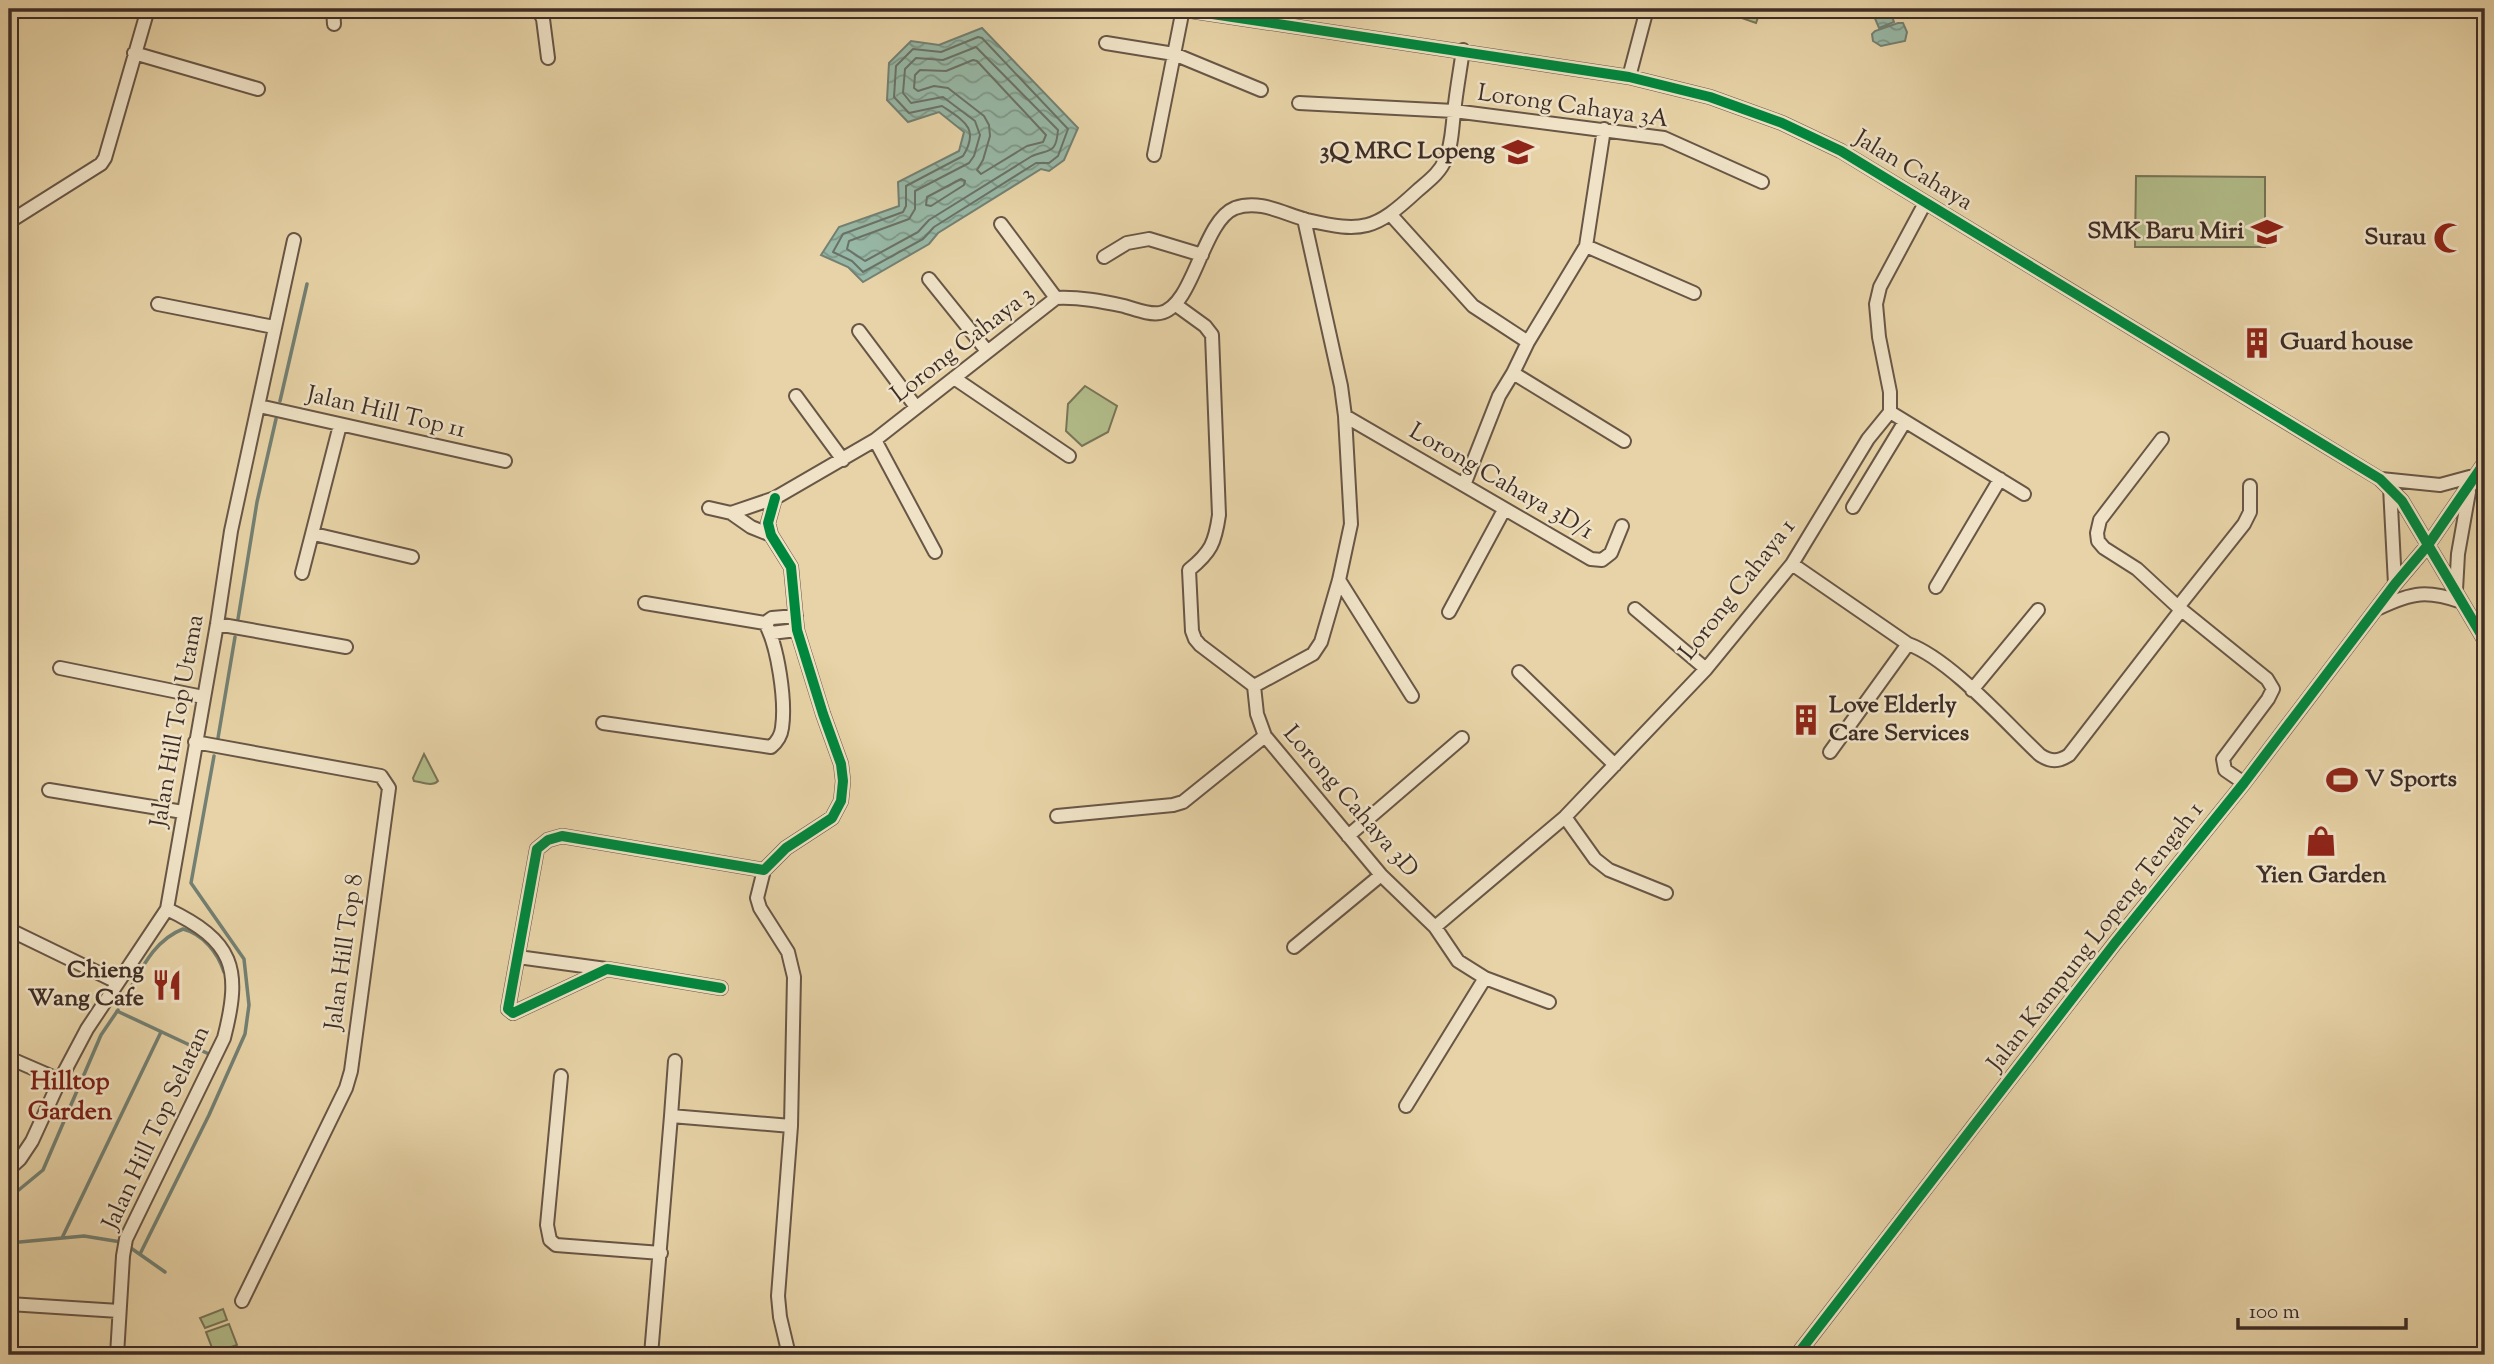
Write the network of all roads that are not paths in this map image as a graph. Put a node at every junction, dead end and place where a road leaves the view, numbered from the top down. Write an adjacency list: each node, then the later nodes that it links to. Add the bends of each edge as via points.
1 (148, 9): 9 (street)
2 (332, 9): 6 (street)
3 (538, 9): 11 (street)
4 (1181, 9): 8 (street, Jalan Cahaya); 10 (street)
5 (1647, 9): 12 (street)
6 (334, 24)
7 (1106, 43): 10 (street)
8 (1464, 50): 12 (street, Jalan Cahaya); 16 (street)
9 (134, 53): 13 (street); 23 (street, via 101,164)
10 (1174, 54): 14 (street); 18 (street)
11 (548, 58)
12 (1629, 77): 20 (street, Jalan Cahaya, via 1710,97 1782,123 1841,151)
13 (258, 89)
14 (1261, 90)
15 (1299, 103): 16 (street, Lorong Cahaya 3A)
16 (1454, 111): 17 (street, Lorong Cahaya 3A); 21 (street, via 1445,161)
17 (1604, 129): 19 (street, Lorong Cahaya 3A, via 1664,138); 26 (street)
18 (1154, 155)
19 (1762, 182)
20 (1925, 203): 43 (street, via 1880,287 1876,304); 56 (street, Jalan Cahaya)
21 (1391, 215): 22 (street, via 1356,228); 36 (street, via 1473,306)
22 (1304, 219): 27 (street, via 1274,209 1234,209 1221,219); 44 (street)
23 (9, 222)
24 (1001, 224): 31 (street)
25 (294, 240): 34 (street, Jalan Hill Top Utama)
26 (1586, 246): 30 (street); 36 (street)
27 (1202, 255): 28 (street, via 1149,239 1127,243); 33 (street)
28 (1104, 257)
29 (929, 279): 37 (street)
30 (1694, 293)
31 (1056, 298): 33 (street, Lorong Cahaya 3, via 1076,297 1161,313); 37 (street, Lorong Cahaya 3)
32 (158, 304): 34 (street)
33 (1176, 305): 93 (street, via 1212,335 1219,515 1216,539 1207,556 1189,570 1192,631 1200,645)
34 (274, 327): 41 (street, Jalan Hill Top Utama)
35 (859, 331): 42 (street)
36 (1528, 342): 38 (street)
37 (987, 351): 39 (street, Lorong Cahaya 3)
38 (1513, 373): 49 (street); 57 (street, via 1499,396)
39 (954, 377): 42 (street, Lorong Cahaya 3); 50 (street)
40 (796, 396): 51 (street)
41 (259, 406): 46 (street, Jalan Hill Top 11); 84 (street, Jalan Hill Top Utama, via 231,531)
42 (916, 407): 48 (street, Lorong Cahaya 3)
43 (1889, 412): 45 (street); 71 (street, Lorong Cahaya 1)
44 (1345, 416): 57 (street, Lorong Cahaya 3D/1); 73 (street, via 1350,524)
45 (1904, 423): 54 (street); 61 (street)
46 (340, 425): 52 (street, Jalan Hill Top 11); 66 (street)
47 (2162, 439): 78 (street, via 2100,520 2097,533 2104,548 2137,569)
48 (875, 440): 51 (street, Lorong Cahaya 3); 69 (street)
49 (1624, 441)
50 (1069, 456)
51 (843, 460): 60 (street, Lorong Cahaya 3)
52 (505, 461)
53 (2485, 462): 55 (street, Jalan Kampung Lopeng Tengah 1)
54 (2000, 480): 59 (street); 75 (street)
55 (2474, 480): 56 (street, via 2440,485); 68 (street, Jalan Kampung Lopeng Tengah 1); 76 (street, via 2458,554)
56 (2385, 483): 68 (street, Jalan Cahaya, via 2402,501); 74 (street)
57 (1464, 485): 63 (street, Lorong Cahaya 3D/1)
58 (2250, 486): 78 (street, via 2245,524)
59 (2024, 494)
60 (775, 498): 64 (street, Lorong Cahaya 3); 67 (street, via 768,523)
61 (1853, 507)
62 (709, 508): 64 (street)
63 (1504, 510): 65 (street, Lorong Cahaya 3D/1, via 1591,559 1602,560 1611,553); 82 (street)
64 (732, 513): 67 (street)
65 (1622, 526)
66 (314, 534): 70 (street); 72 (street)
67 (771, 535): 83 (street, via 791,567)
68 (2428, 545): 74 (street, Jalan Kampung Lopeng Tengah 1); 76 (street, Jalan Cahaya)
69 (935, 552)
70 (412, 557)
71 (1792, 564): 88 (street); 91 (street, Lorong Cahaya 1)
72 (302, 573)
73 (1339, 580): 93 (street, via 1321,642 1313,654); 95 (street)
74 (2395, 584): 81 (street, Jalan Kampung Lopeng Tengah 1)
75 (1936, 587)
76 (2459, 596): 81 (street, via 2422,593); 87 (street, Jalan Cahaya)
77 (645, 603): 85 (street)
78 (2180, 608): 94 (street, via 2061,760 2050,761 2040,755); 103 (street, via 2267,679 2273,689 2223,759 2225,770)
79 (1635, 609): 91 (street)
80 (2038, 610): 94 (street)
81 (2375, 610): 103 (street, Jalan Kampung Lopeng Tengah 1)
82 (1449, 612)
83 (796, 616): 85 (street, via 772,618); 86 (street)
84 (217, 624): 89 (street); 96 (street, Jalan Hill Top Utama)
85 (768, 628): 86 (street); 97 (street, via 780,678 782,728 771,747)
86 (797, 631): 109 (street, via 841,764 841,801 832,818 786,848)
87 (2485, 640)
88 (1909, 644): 94 (street, via 1924,649); 101 (street)
89 (346, 647)
90 (60, 668): 96 (street)
91 (1706, 668): 102 (street, Lorong Cahaya 1)
92 (1519, 672): 102 (street)
93 (1254, 686): 98 (street, Lorong Cahaya 3D)
94 (1972, 690)
95 (1412, 696)
96 (203, 697): 100 (street, Jalan Hill Top Utama)
97 (603, 723)
98 (1265, 736): 106 (street, via 1183,802); 108 (street, Lorong Cahaya 3D)
99 (1462, 738): 108 (street)
100 (195, 742): 105 (street, Jalan Hill Top Utama); 131 (street, Jalan Hill Top 8, via 381,776 389,788 351,1071)
101 (1830, 752)
102 (1615, 765): 107 (street, Lorong Cahaya 1)
103 (2244, 783): 137 (street, Jalan Kampung Lopeng Tengah 1)
104 (49, 790): 105 (street)
105 (183, 812): 112 (street, Jalan Hill Top Utama)
106 (1057, 816)
107 (1565, 817): 111 (street, via 1595,859 1609,870); 113 (street, Lorong Cahaya 1)
108 (1348, 836): 110 (street, Lorong Cahaya 3D)
109 (764, 870): 116 (street, via 562,836 548,840 537,849); 128 (street, via 757,898 788,952 794,977)
110 (1381, 875): 113 (street, Lorong Cahaya 3D); 115 (street)
111 (1666, 893)
112 (167, 909): 119 (street, Jalan Hill Top Utama); 133 (street, Jalan Hill Top Selatan, via 210,934 224,951 232,979 231,1011 224,1038 126,1239)
113 (1435, 927): 118 (street, Lorong Cahaya 3D, via 1458,961)
114 (12, 931): 119 (street)
115 (1294, 947)
116 (518, 957): 117 (street); 117 (street, via 508,1009 513,1013)
117 (607, 969): 120 (street)
118 (1485, 978): 121 (street, Lorong Cahaya 3D); 126 (street)
119 (117, 982): 125 (street, Jalan Hill Top Utama)
120 (721, 988)
121 (1549, 1002)
122 (9, 1058): 125 (street)
123 (675, 1061): 127 (street)
124 (561, 1076): 130 (street, via 547,1225 550,1240 556,1245)
125 (60, 1080): 129 (street, Jalan Hill Top Utama, via 32,1141)
126 (1406, 1106)
127 (671, 1116): 128 (street); 130 (street)
128 (791, 1126): 136 (street, via 778,1296)
129 (9, 1169)
130 (660, 1253): 135 (street)
131 (242, 1301)
132 (9, 1304): 133 (street)
133 (119, 1311): 134 (street, Jalan Hill Top Selatan)
134 (117, 1355)
135 (651, 1355)
136 (789, 1355)
137 (1797, 1355)

